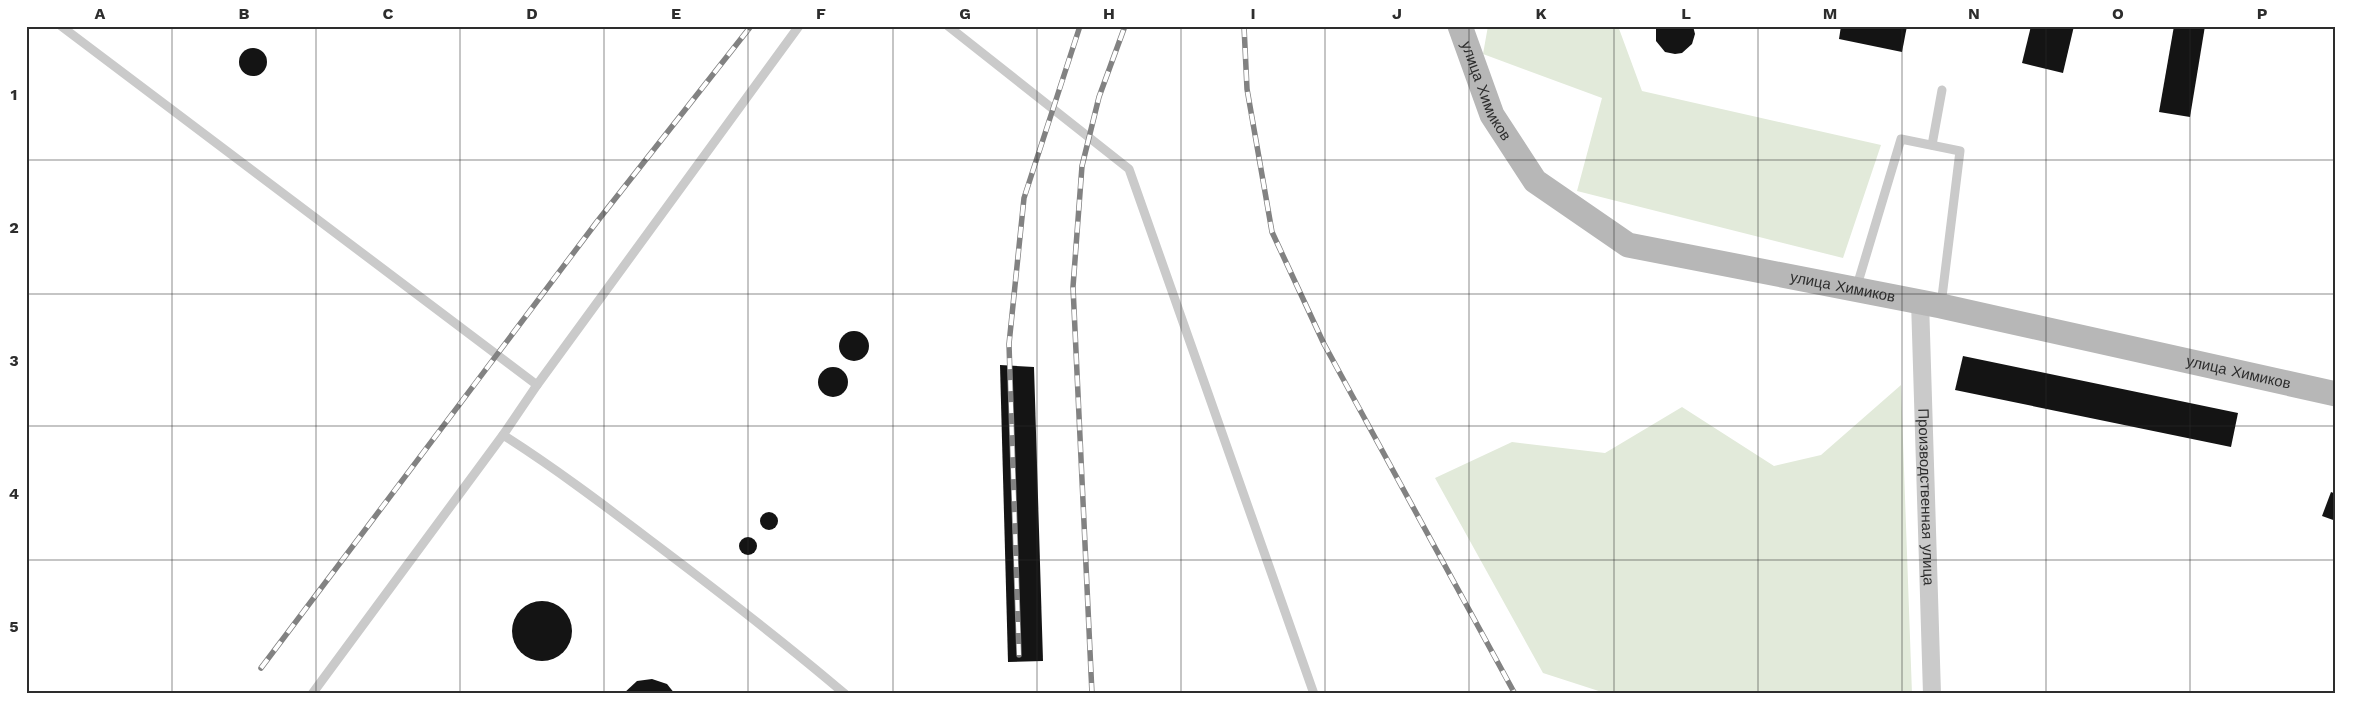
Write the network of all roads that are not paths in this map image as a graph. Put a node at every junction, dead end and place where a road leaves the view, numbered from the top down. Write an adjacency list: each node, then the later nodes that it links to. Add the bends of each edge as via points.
1 (61, 26): 9 (lane)
2 (799, 26): 9 (lane)
3 (948, 26): 14 (lane, via 1129,169)
4 (1460, 26): 7 (street, улица Химиков, via 1492,115 1535,182 1628,245)
5 (1942, 90): 6 (lane)
6 (1932, 145): 7 (lane, via 1902,138); 8 (lane, via 1960,151)
7 (1856, 289): 8 (street, улица Химиков)
8 (1931, 304): 10 (street, улица Химиков); 15 (street, Производственная улица)
9 (537, 385): 11 (lane)
10 (2336, 394)
11 (503, 435): 12 (lane); 13 (lane, via 736,605)
12 (312, 694)
13 (845, 694)
14 (1314, 694)
15 (1932, 694)

